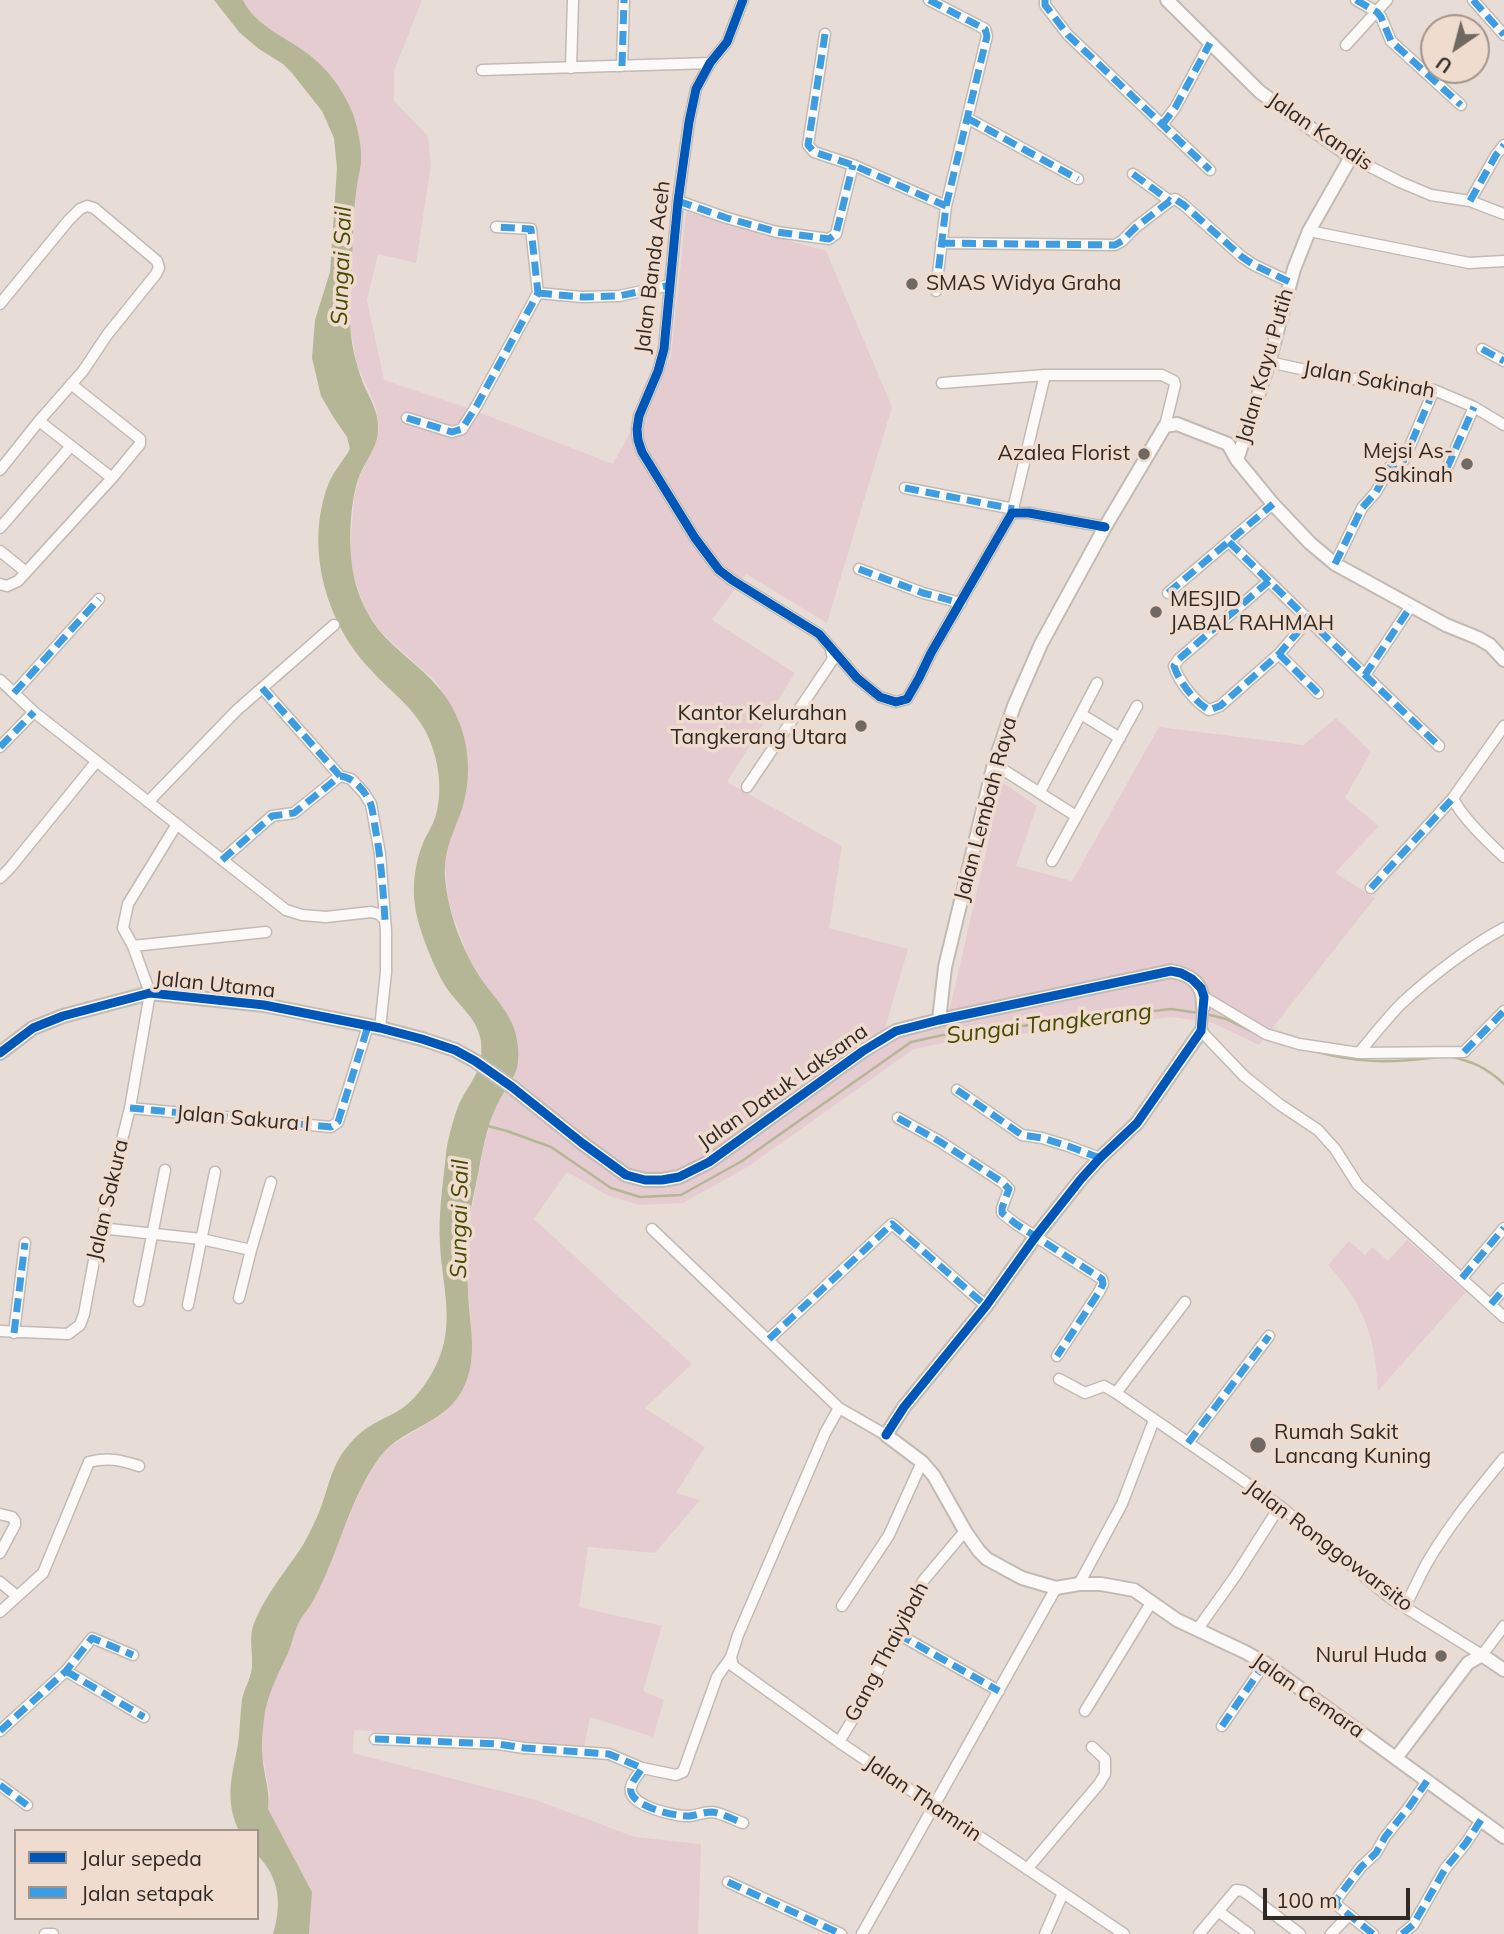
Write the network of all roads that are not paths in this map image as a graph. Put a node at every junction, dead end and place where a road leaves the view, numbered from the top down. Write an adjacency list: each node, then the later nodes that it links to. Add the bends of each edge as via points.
1 (573, 0): 17 (street)
2 (624, 0): 16 (street)
3 (743, 0): 15 (street, Jalan Banda Aceh, via 727,42)
4 (929, 0): 20 (street, via 985,29)
5 (1045, 0): 21 (street, via 1068,35)
6 (1167, 0): 13 (street, Jalan Kandis)
7 (1356, 0): 10 (street)
8 (1387, 0): 10 (street)
9 (1474, 0): 12 (street)
10 (1377, 12): 14 (street); 19 (street, via 1391,41)
11 (825, 34): 24 (street, via 808,145 814,152)
12 (1504, 35)
13 (1210, 43): 21 (street); 23 (street, Jalan Kandis, via 1260,92)
14 (1346, 44)
15 (710, 64): 16 (street); 28 (street, Jalan Banda Aceh, via 696,89)
16 (622, 66): 17 (street)
17 (571, 68): 18 (street)
18 (482, 71)
19 (1461, 105)
20 (967, 118): 27 (street); 31 (street)
21 (1162, 125): 25 (street)
22 (1504, 145): 30 (street)
23 (1351, 157): 30 (street, Jalan Kandis, via 1431,195); 34 (street, Jalan Kayu Putih)
24 (853, 165): 28 (street, via 836,234 829,239 777,232); 31 (street)
25 (1210, 170)
26 (1133, 174): 29 (street)
27 (1079, 178)
28 (678, 201): 38 (street, Jalan Banda Aceh)
29 (1170, 201): 35 (street, via 1115,245); 37 (street, via 1184,205 1242,257)
30 (1470, 201): 32 (street, Jalan Kandis)
31 (946, 206): 35 (street)
32 (1504, 214)
33 (496, 227): 40 (street, via 531,229)
34 (1309, 231): 36 (street, via 1468,263); 37 (street, Jalan Kayu Putih)
35 (941, 243): 39 (street)
36 (1504, 261)
37 (1290, 282): 44 (street, Jalan Kayu Putih)
38 (670, 285): 40 (street, via 619,296); 77 (street, Jalan Banda Aceh, via 664,349 636,429 642,452 719,570 809,627)
39 (936, 291)
40 (538, 293): 50 (street, via 462,429 452,432)
41 (0, 304): 47 (street, via 68,221 87,206 157,261 156,274)
42 (1482, 349): 43 (street)
43 (1504, 361)
44 (1269, 362): 48 (street, Jalan Sakinah); 55 (street, Jalan Kayu Putih)
45 (1045, 375): 46 (street); 53 (street, via 1162,375 1175,385); 61 (street, Jalan Banda Aceh)
46 (942, 383)
47 (71, 384): 51 (street); 58 (street, via 140,439)
48 (1434, 390): 49 (street, Jalan Sakinah); 66 (street, via 1404,460 1390,467 1362,508)
49 (1474, 407): 52 (street, Jalan Sakinah); 56 (street)
50 (407, 418)
51 (39, 421): 54 (street); 57 (street)
52 (1504, 425)
53 (1165, 426): 55 (street, via 1177,424 1228,444); 62 (street, Jalan Lembah Raya)
54 (71, 446): 58 (street); 63 (street)
55 (1237, 460): 60 (street, Jalan Kayu Putih)
56 (1447, 468)
57 (0, 470)
58 (112, 478): 68 (street)
59 (905, 488): 61 (street)
60 (1273, 504): 64 (street); 66 (street, Jalan Kayu Putih)
61 (1013, 511): 62 (street); 73 (street, Jalan Banda Aceh)
62 (1105, 527): 94 (street, Jalan Lembah Raya, via 1041,644)
63 (0, 528)
64 (1229, 542): 69 (street); 71 (street)
65 (0, 551): 68 (street)
66 (1335, 564): 74 (street, Jalan Kayu Putih)
67 (859, 569): 73 (street)
68 (26, 572): 70 (street, via 7,586)
69 (1269, 581): 75 (street); 78 (street, via 1174,666 1201,706 1209,710 1220,706)
70 (0, 584)
71 (1168, 593)
72 (99, 599): 84 (street)
73 (961, 603): 77 (street, Jalan Banda Aceh, via 907,699 896,702 880,697)
74 (1411, 606): 79 (street, Jalan Kayu Putih, via 1490,645); 80 (street)
75 (1310, 619): 78 (street); 80 (street)
76 (334, 625): 83 (street)
77 (830, 647): 96 (street, via 833,659)
78 (1279, 654): 85 (street)
79 (1504, 660)
80 (1366, 675): 91 (street)
81 (0, 680): 84 (street)
82 (1097, 683): 88 (street)
83 (262, 688): 95 (street); 99 (street)
84 (14, 693): 87 (street)
85 (1318, 693)
86 (1137, 706): 90 (street)
87 (34, 712): 92 (street); 93 (street)
88 (1081, 714): 90 (street); 97 (street)
89 (1504, 726): 98 (street)
90 (1120, 738): 100 (street)
91 (1439, 746)
92 (0, 747)
93 (96, 762): 99 (street); 105 (street)
94 (994, 764): 97 (street); 114 (street, Jalan Lembah Raya, via 945,967)
95 (340, 776): 103 (street, via 293,813 272,816); 107 (street, via 351,779 371,804)
96 (747, 787)
97 (1040, 792): 100 (street)
98 (1453, 798): 102 (street); 106 (street)
99 (148, 802): 101 (street)
100 (1076, 816): 104 (street)
101 (177, 824): 103 (street); 110 (street, via 128,904 123,928)
102 (1504, 857)
103 (222, 860): 107 (street, via 286,910 326,917 371,912)
104 (1052, 861)
105 (0, 878)
106 (1371, 888)
107 (385, 920): 115 (street, via 386,971)
108 (1504, 928): 118 (street, via 1411,996)
109 (266, 932): 110 (street)
110 (133, 946): 111 (street)
111 (150, 993): 115 (street, Jalan Utama, via 264,1005); 117 (street, Jalan Utama, via 63,1016 33,1028); 121 (street, Jalan Sakura)
112 (1203, 1002): 114 (street, Jalan Datuk Laksana, via 1201,988 1192,979 1171,971); 116 (street); 118 (street, via 1266,1034)
113 (1504, 1011): 118 (street, via 1464,1052)
114 (939, 1020): 119 (street, Jalan Datuk Laksana, via 896,1031 709,1162 662,1180 626,1175)
115 (374, 1027): 119 (street, Jalan Utama, via 455,1050); 121 (street, Jalan Sakura I, via 338,1122 331,1127)
116 (1201, 1030): 123 (street, via 1137,1123); 135 (street, via 1244,1076 1318,1130 1358,1185)
117 (0, 1053)
118 (1359, 1053)
119 (475, 1061)
120 (957, 1090): 123 (street, via 1022,1135)
121 (130, 1108): 127 (street, Jalan Sakura)
122 (898, 1118): 131 (street, via 1007,1187 1002,1213)
123 (1100, 1158): 131 (street)
124 (165, 1170): 130 (street)
125 (215, 1172): 132 (street)
126 (271, 1182): 134 (street)
127 (100, 1228): 130 (street); 145 (street, Jalan Sakura, via 80,1325 68,1334)
128 (1504, 1228): 135 (street)
129 (652, 1229): 147 (street, Jalan Cemara)
130 (153, 1234): 132 (street); 138 (street)
131 (1036, 1236): 142 (street); 148 (street, via 1103,1284)
132 (201, 1240): 134 (street); 141 (street)
133 (25, 1243): 145 (street)
134 (250, 1250): 137 (street)
135 (1462, 1278): 140 (street)
136 (1504, 1289): 140 (street)
137 (239, 1298)
138 (139, 1301)
139 (1185, 1302): 150 (street)
140 (1490, 1304): 143 (street)
141 (188, 1305)
142 (986, 1306): 147 (street, via 892,1224); 153 (street)
143 (1504, 1317)
144 (0, 1331): 145 (street, Jalan Sakura)
145 (14, 1333)
146 (1269, 1336): 154 (street)
147 (769, 1339): 151 (street, Jalan Cemara)
148 (1057, 1356)
149 (1059, 1379): 150 (street, via 1085,1393 1104,1386)
150 (1116, 1393): 152 (street, Jalan Ronggowarsito)
151 (839, 1408): 153 (street, Jalan Cemara); 175 (street)
152 (1154, 1420): 154 (street, Jalan Ronggowarsito); 163 (street, via 1122,1504)
153 (886, 1435): 156 (street, Jalan Cemara)
154 (1188, 1443): 158 (street, Jalan Ronggowarsito)
155 (1504, 1458): 168 (street, via 1427,1563)
156 (922, 1462): 160 (street, Jalan Cemara); 167 (street, via 888,1535)
157 (139, 1466): 165 (street, via 120,1460 89,1462 43,1573)
158 (1280, 1506): 168 (street, Jalan Ronggowarsito); 171 (street)
159 (0, 1514): 161 (street, via 16,1521)
160 (965, 1531): 164 (street, Jalan Cemara, via 987,1559 1022,1578); 172 (street, Gang Thaiyibah, via 923,1581)
161 (0, 1553)
162 (0, 1581): 165 (street)
163 (1079, 1584): 164 (street, Jalan Cemara); 166 (street, Jalan Cemara, via 1119,1586 1134,1590)
164 (1056, 1588): 179 (street)
165 (17, 1596): 169 (street)
166 (1151, 1603): 171 (street, Jalan Cemara); 180 (street)
167 (842, 1606)
168 (1405, 1606): 174 (street, Jalan Ronggowarsito)
169 (0, 1612)
170 (1504, 1626): 174 (street)
171 (1197, 1630): 176 (street, Jalan Cemara)
172 (898, 1634): 179 (street); 185 (street, Gang Thaiyibah)
173 (133, 1655): 177 (street, via 92,1638)
174 (1482, 1655): 178 (street, Jalan Ronggowarsito); 187 (street, via 1468,1663)
175 (731, 1657): 185 (street, Jalan Thamrin, via 733,1666); 188 (street, via 717,1678 683,1772 676,1775)
176 (1265, 1663): 182 (street); 187 (street, Jalan Cemara)
177 (66, 1671): 181 (street); 183 (street)
178 (1504, 1671)
179 (999, 1691): 192 (street)
180 (1085, 1711)
181 (144, 1717)
182 (1222, 1726)
183 (0, 1731)
184 (375, 1739): 188 (street, via 609,1754)
185 (839, 1742): 192 (street, Jalan Thamrin)
186 (1093, 1747): 196 (street, via 1105,1759 1105,1774)
187 (1396, 1759): 189 (street, Jalan Cemara)
188 (642, 1768): 194 (street, via 631,1794 653,1809 679,1816 713,1812)
189 (1427, 1781): 193 (street, Jalan Cemara); 200 (street, via 1377,1853 1336,1900)
190 (0, 1785): 191 (street)
191 (27, 1805)
192 (935, 1807): 196 (street, Jalan Thamrin); 204 (street)
193 (1481, 1820): 195 (street, Jalan Cemara); 212 (street, via 1445,1869 1413,1925)
194 (743, 1824)
195 (1504, 1837)
196 (1027, 1869): 198 (street, Jalan Thamrin)
197 (728, 1882): 203 (street)
198 (1063, 1893): 205 (street); 206 (street, Jalan Thamrin)
199 (1218, 1911): 207 (street); 208 (street); 209 (street, via 1236,1890 1243,1891)
200 (1349, 1914): 210 (street); 211 (street)
201 (45, 1934): 202 (street)
202 (53, 1934)
203 (841, 1934)
204 (862, 1934)
205 (1045, 1934)
206 (1124, 1934)
207 (1199, 1934)
208 (1249, 1934)
209 (1300, 1934)
210 (1331, 1934)
211 (1374, 1934)
212 (1402, 1934)

